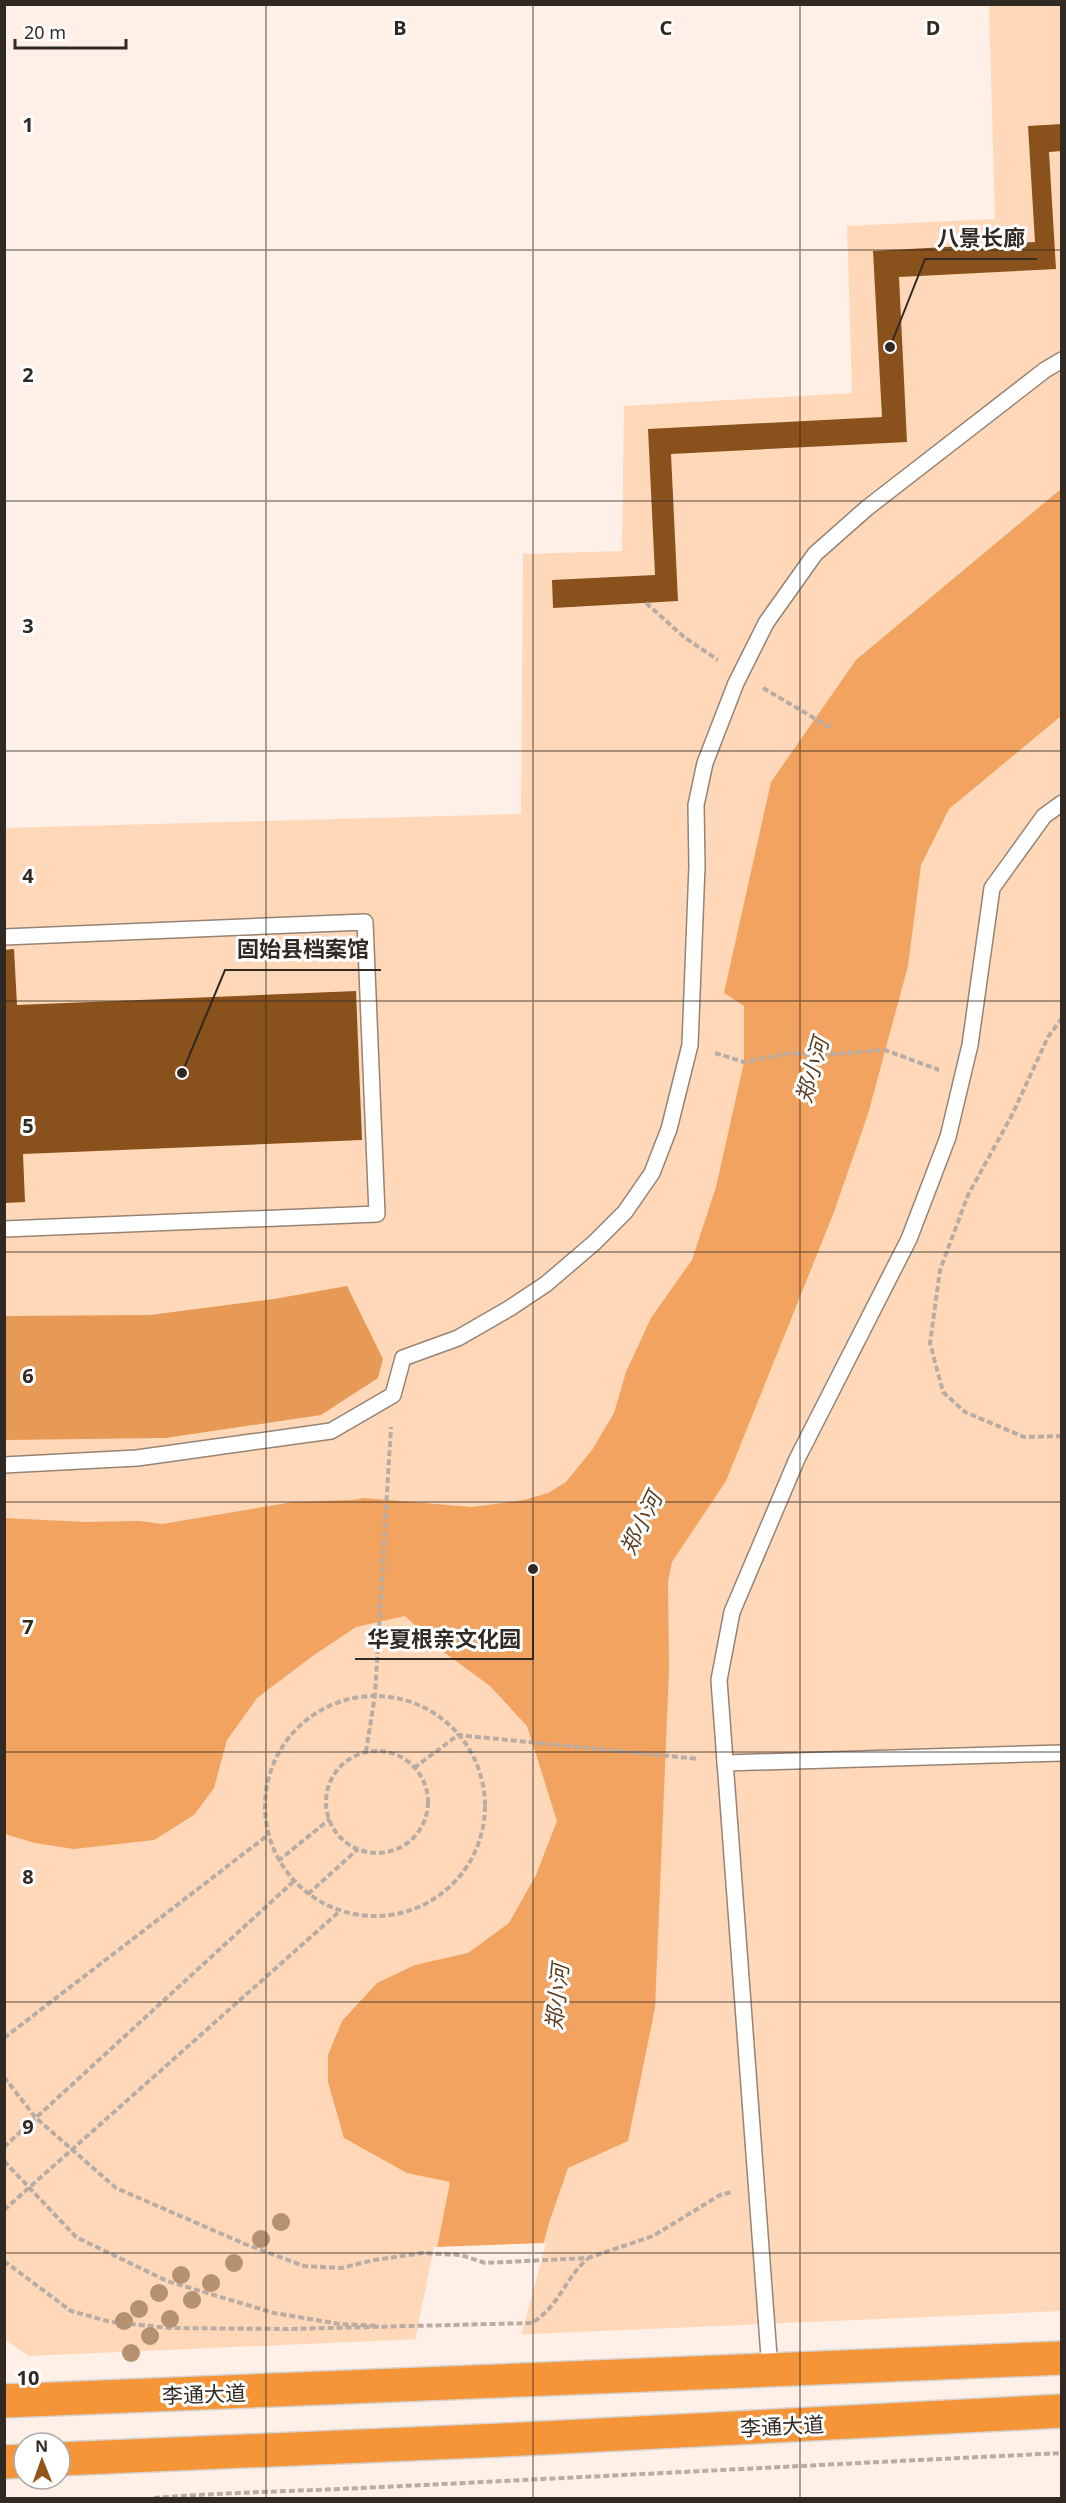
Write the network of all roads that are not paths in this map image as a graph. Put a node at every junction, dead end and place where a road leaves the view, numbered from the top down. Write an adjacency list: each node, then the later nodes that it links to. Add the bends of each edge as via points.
1 (1062, 360): 5 (lane, via 867,508 815,554 766,624 736,682 705,763 696,805 690,1045 661,1151 652,1173 625,1212 594,1244 510,1308 458,1338 403,1358 393,1395 331,1431 137,1458)
2 (1062, 803): 7 (lane, via 1044,816 992,888 970,1045 948,1137 909,1239 797,1459 732,1612 719,1680)
3 (4, 937): 4 (lane, via 365,922 378,1214)
4 (4, 1229)
5 (4, 1465)
6 (1062, 1754): 7 (lane)
7 (726, 1763): 9 (lane)
8 (1062, 2358): 9 (highway)
9 (770, 2370): 10 (highway, 李通大道)
10 (4, 2401)
11 (1062, 2411): 12 (highway, 李通大道)
12 (72, 2458)

